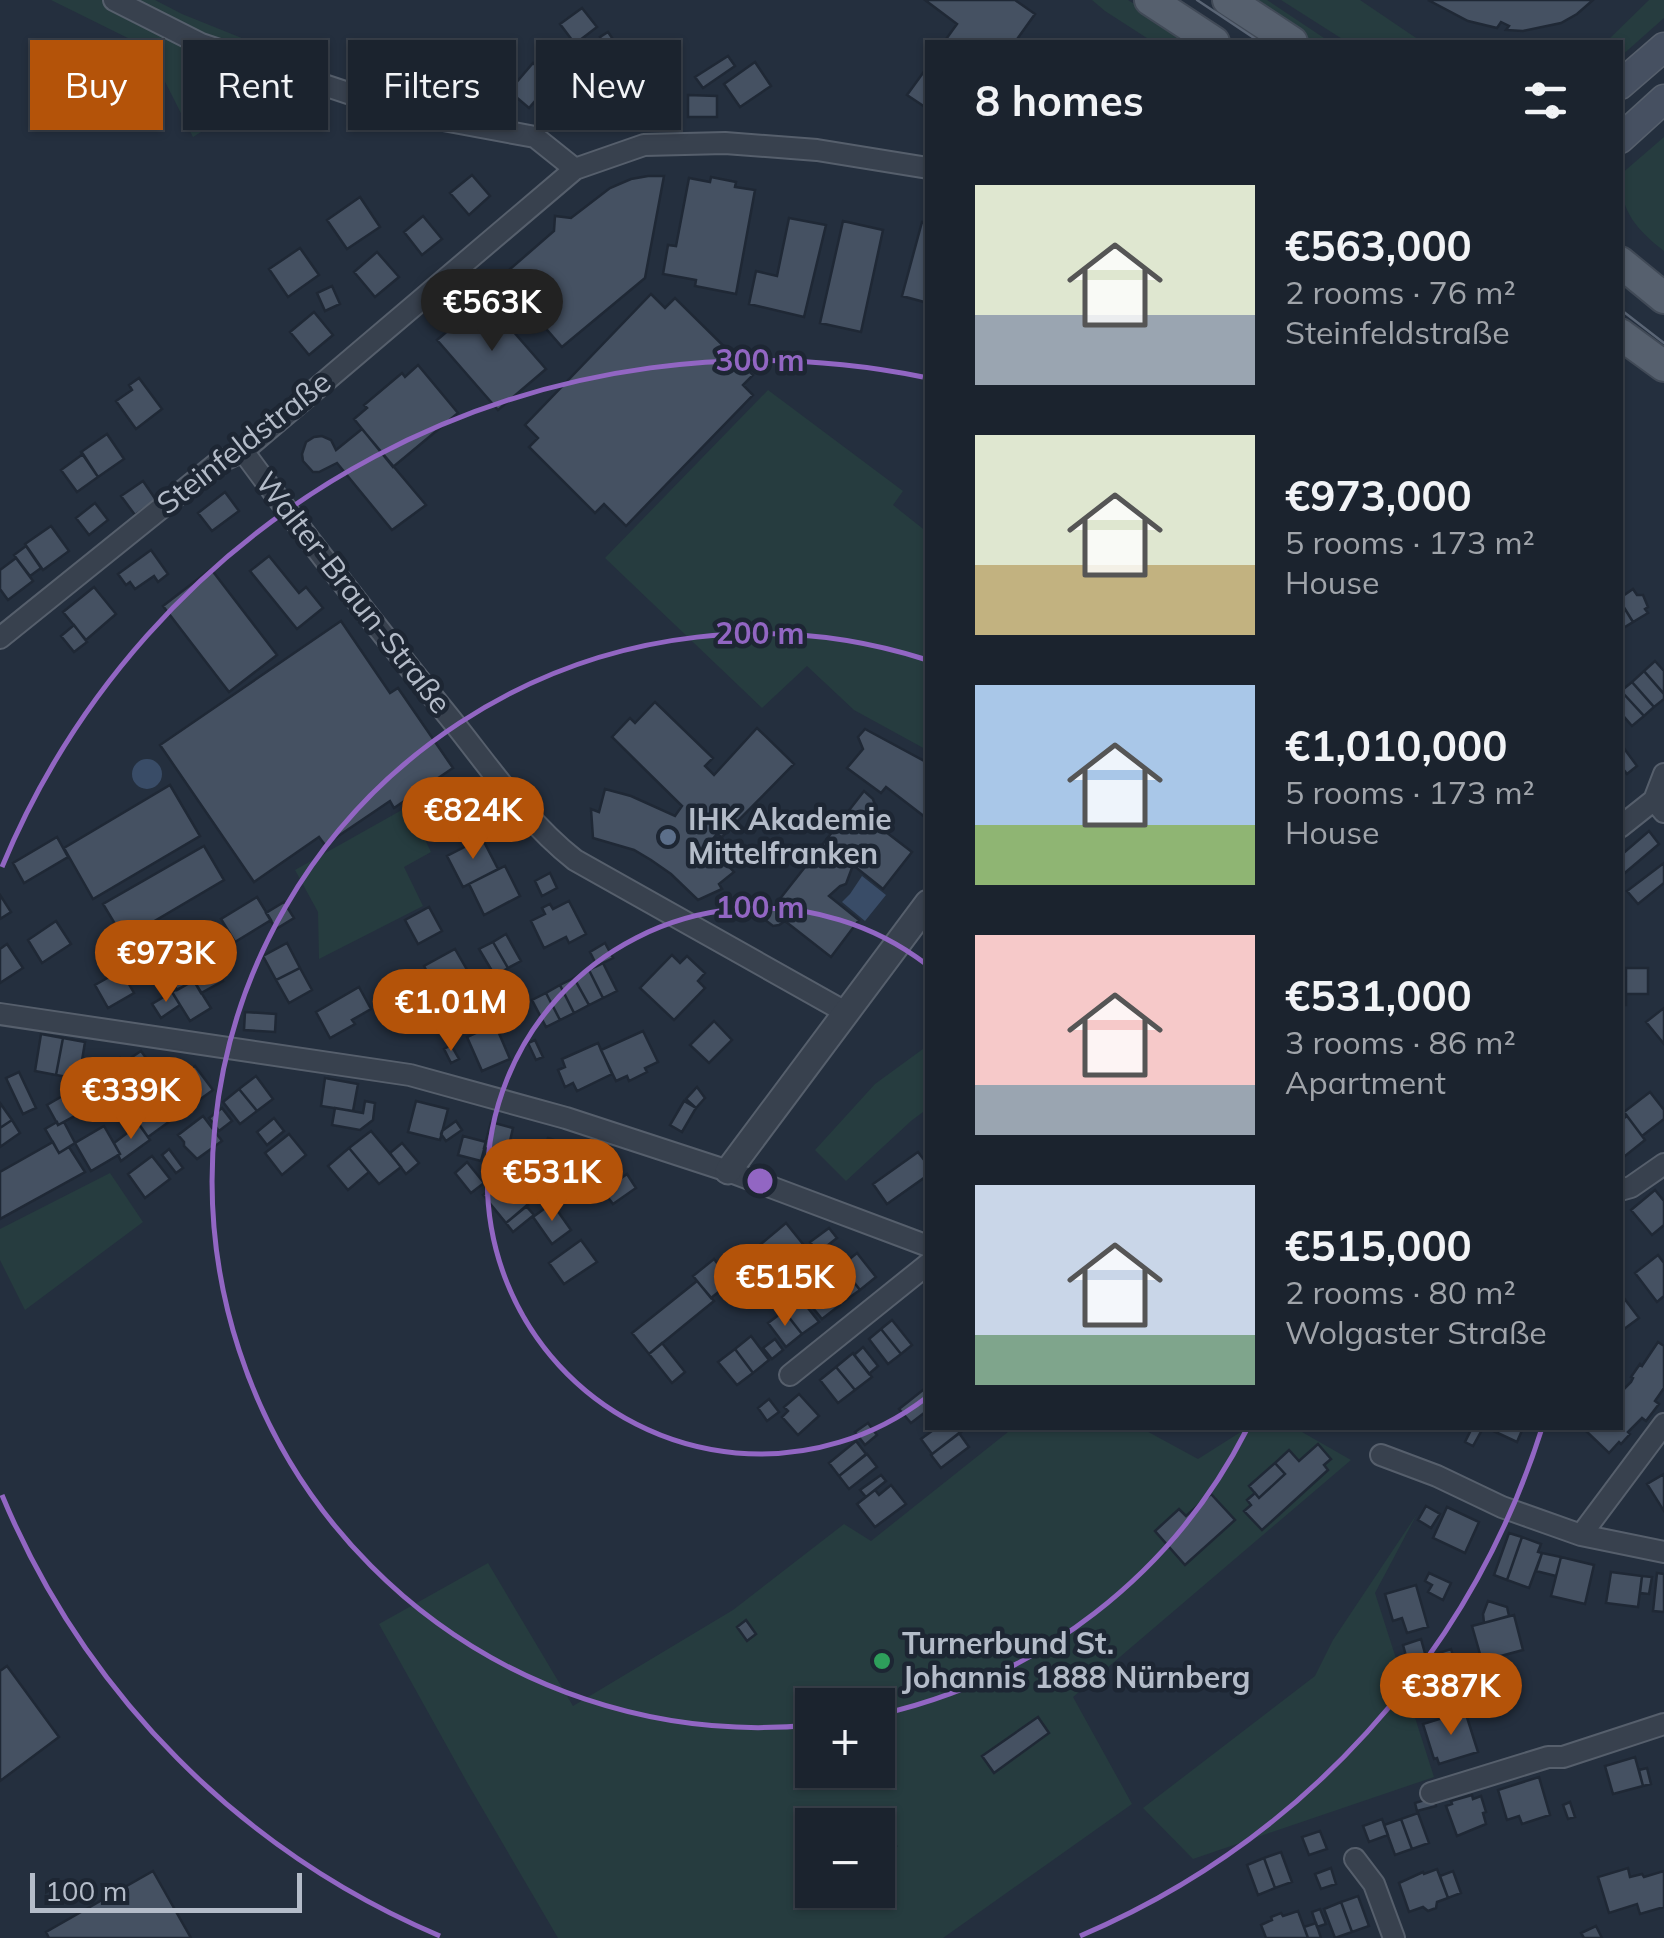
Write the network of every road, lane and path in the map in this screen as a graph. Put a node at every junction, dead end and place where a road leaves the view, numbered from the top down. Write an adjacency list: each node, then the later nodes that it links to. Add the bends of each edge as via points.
1 (114, 0): 11 (street, via 201,44 411,114 535,137)
2 (1150, 0): 4 (main road)
3 (1228, 0): 5 (main road)
4 (1211, 40)
5 (1289, 40)
6 (1664, 47): 7 (main road)
7 (1623, 82)
8 (1664, 99): 9 (main road)
9 (1623, 135)
10 (925, 168): 11 (street, Steinfeldstraße, via 725,143 644,145)
11 (575, 169): 16 (street, Steinfeldstraße)
12 (1623, 264): 13 (main road)
13 (1664, 298)
14 (1623, 336): 15 (main road)
15 (1664, 366)
16 (244, 451): 17 (street, Steinfeldstraße, via 216,464); 22 (street, Walter-Braun-Straße, via 551,841)
17 (0, 638)
18 (1664, 774): 19 (street)
19 (1659, 806): 20 (street)
20 (1623, 825)
21 (925, 907): 22 (street)
22 (847, 1013): 25 (street)
23 (0, 1014): 25 (street, via 410,1074)
24 (1664, 1164): 26 (street)
25 (728, 1171): 27 (street)
26 (1623, 1189)
27 (925, 1245)
28 (925, 1266): 29 (street)
29 (790, 1375)
30 (1664, 1424): 32 (street)
31 (1381, 1455): 32 (street)
32 (1581, 1534): 33 (street)
33 (1664, 1552)
34 (1664, 1724): 35 (street)
35 (1432, 1793)
36 (1355, 1858): 37 (street, via 1374,1884)
37 (1394, 1938)

